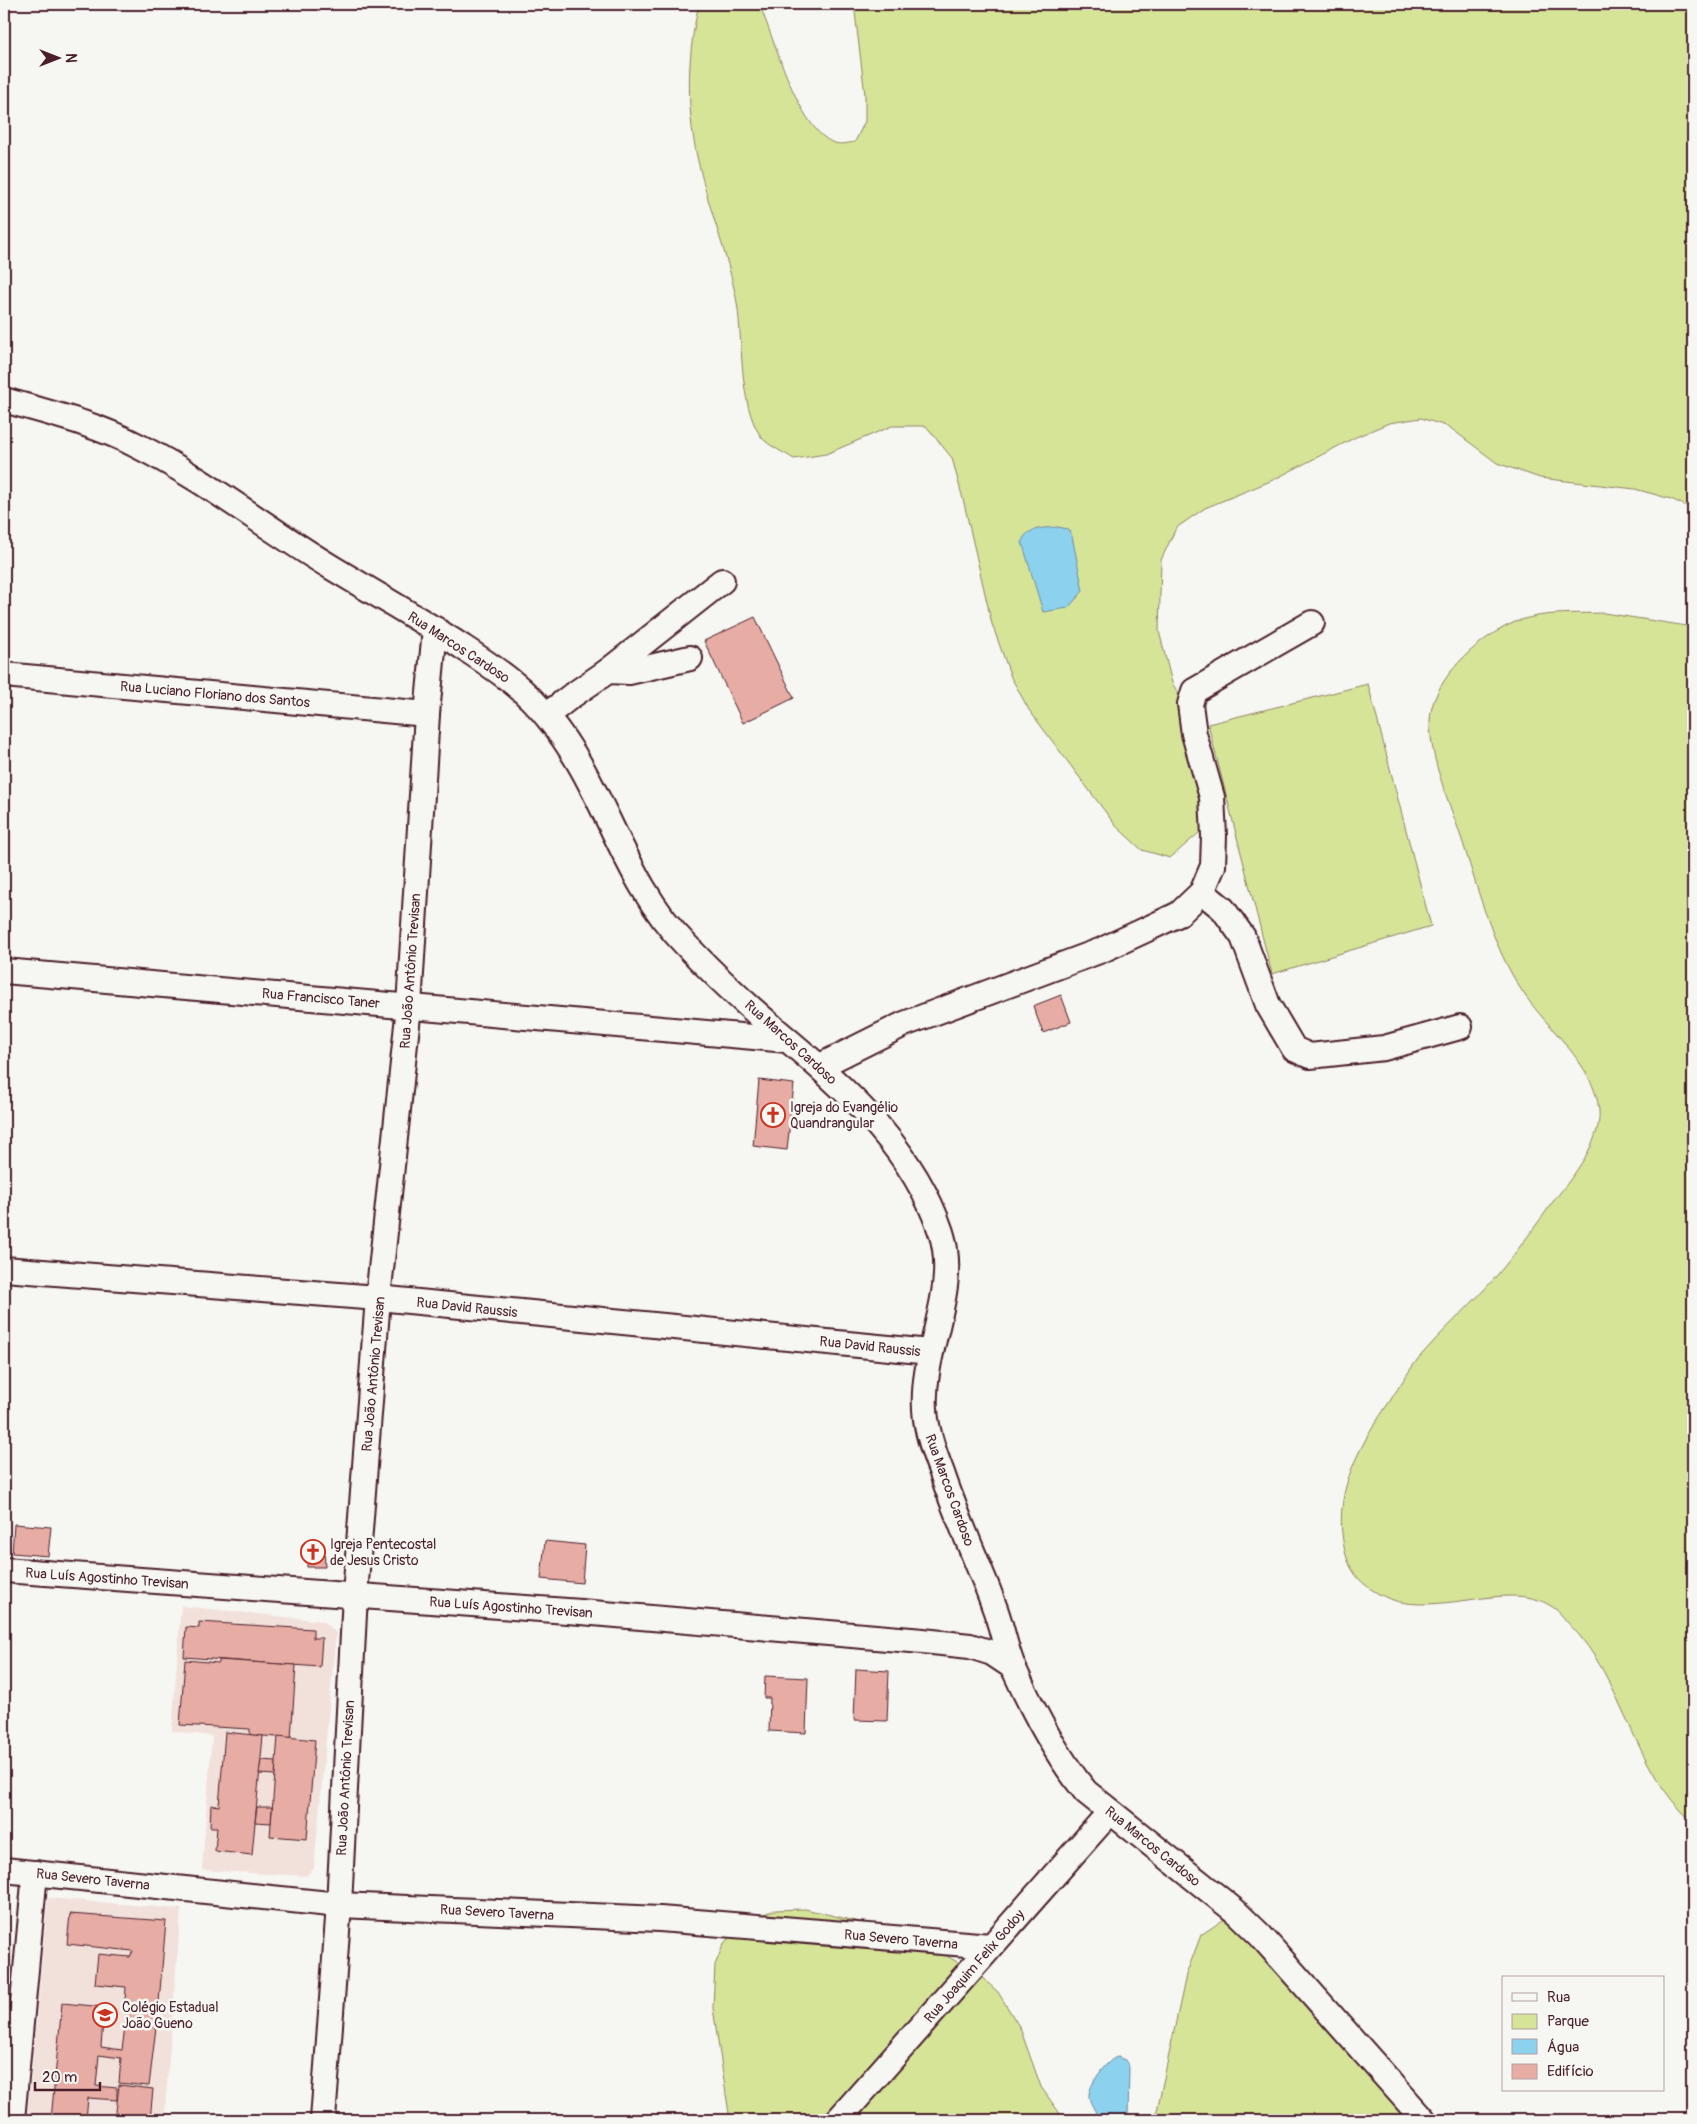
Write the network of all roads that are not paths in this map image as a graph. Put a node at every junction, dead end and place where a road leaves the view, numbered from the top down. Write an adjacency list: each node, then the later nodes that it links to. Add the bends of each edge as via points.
1 (4, 400): 4 (street, Rua Marcos Cardoso, via 80,422 139,446 196,479 325,564)
2 (722, 581): 6 (street)
3 (1312, 623): 10 (street, via 1194,691 1191,696 1194,734 1213,807 1212,866)
4 (435, 629): 8 (street, Rua João Antônio Trevisan); 9 (street, Rua Marcos Cardoso, via 504,674)
5 (690, 658): 6 (street, via 630,672)
6 (608, 671): 9 (street)
7 (4, 675): 8 (street, Rua Luciano Floriano dos Santos)
8 (427, 714): 12 (street, Rua João Antônio Trevisan)
9 (547, 715): 14 (street, Rua Marcos Cardoso, via 571,750 624,856 653,905 681,941)
10 (1202, 892): 13 (street, via 1223,909 1243,937 1268,1005 1294,1049 1310,1056 1384,1048); 15 (street, via 1179,914 1102,950 904,1024)
11 (4, 970): 12 (street, Rua Francisco Taner)
12 (409, 1006): 14 (street, Rua Francisco Taner); 17 (street, Rua João Antônio Trevisan)
13 (1460, 1027)
14 (787, 1040): 15 (street, Rua Marcos Cardoso)
15 (820, 1066): 18 (street, Rua Marcos Cardoso, via 878,1125 901,1154 928,1199 943,1237 946,1275)
16 (4, 1269): 17 (street, Rua David Raussis)
17 (378, 1298): 18 (street, Rua David Raussis); 20 (street, Rua João Antônio Trevisan)
18 (930, 1352): 21 (street, Rua Marcos Cardoso, via 925,1385 926,1425 949,1494 994,1606)
19 (4, 1570): 20 (street, Rua Luís Agostinho Trevisan)
20 (355, 1595): 21 (street, Rua Luís Agostinho Trevisan, via 970,1646); 25 (street, Rua João Antônio Trevisan)
21 (1013, 1667): 22 (street, Rua Marcos Cardoso, via 1070,1772 1086,1792)
22 (1110, 1812): 26 (street, Rua Joaquim Felix Godoy); 30 (street, Rua Marcos Cardoso, via 1235,1911 1260,1935)
23 (4, 1870): 24 (street, Rua Severo Taverna)
24 (35, 1873): 25 (street, Rua Severo Taverna); 27 (street)
25 (339, 1905): 26 (street, Rua Severo Taverna, via 660,1919); 28 (street, Rua João Antônio Trevisan)
26 (991, 1946): 29 (street, Rua Joaquim Felix Godoy)
27 (12, 2120)
28 (323, 2120)
29 (838, 2120)
30 (1424, 2120)

